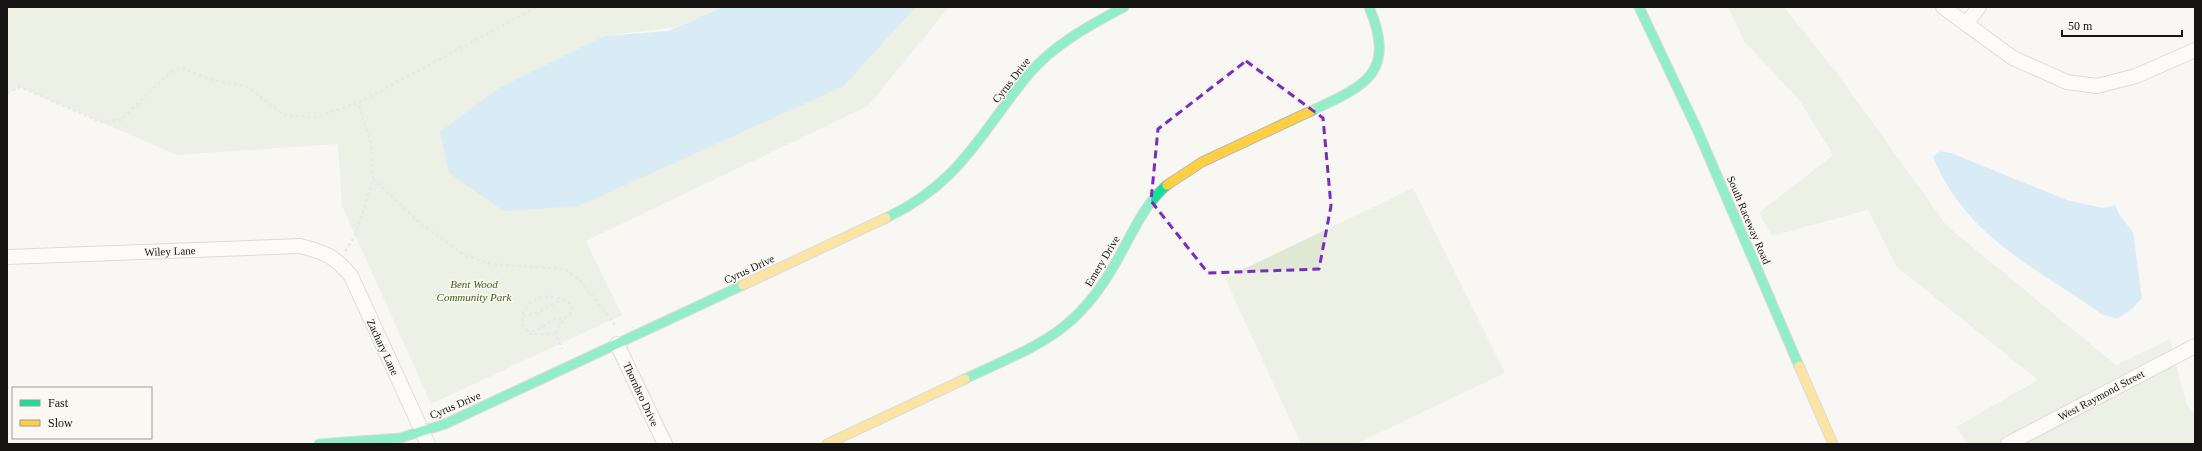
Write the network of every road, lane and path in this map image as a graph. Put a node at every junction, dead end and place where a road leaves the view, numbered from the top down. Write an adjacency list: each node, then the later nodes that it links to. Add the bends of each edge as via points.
1 (537, 7): 10 (path)
2 (1124, 7): 19 (street, Cyrus Drive, via 1068,38 1040,61 962,164 924,198)
3 (1369, 7): 25 (street, Emery Drive, via 1381,40 1381,54 1377,66 1364,83 1352,92 1206,160 1164,188 1144,212 1099,290 1079,316 1065,329 1039,344)
4 (1639, 7): 26 (street, South Raceway Road, via 1696,127)
5 (1943, 7): 7 (street)
6 (1978, 7): 7 (street)
7 (1966, 24): 8 (street, via 2024,64 2067,82 2097,86 2136,76)
8 (2195, 50)
9 (7, 93): 10 (path, via 20,87 101,122 108,122 121,120 170,73 182,68 212,80 248,87 284,115 316,117)
10 (358, 103): 11 (path, via 371,144)
11 (373, 179): 13 (path, via 355,236); 19 (path, via 420,223 466,256 492,264 566,269 580,280 614,322)
12 (7, 257): 13 (street, Wiley Lane, via 300,246)
13 (335, 259): 22 (street, Zachary Lane, via 351,276)
14 (561, 300): 15 (path, via 536,313); 15 (path, via 544,296 536,298 525,309); 16 (path, via 572,307 572,312)
15 (523, 316): 17 (path)
16 (566, 319): 17 (path, via 557,318 536,331); 18 (path)
17 (526, 331): 18 (path, via 530,334)
18 (556, 334): 21 (path)
19 (620, 343): 21 (street, Cyrus Drive); 24 (street, Thornbro Drive)
20 (2195, 346): 27 (street, West Raymond Street)
21 (571, 366): 22 (street, Cyrus Drive, via 445,424)
22 (425, 438): 23 (street, Cyrus Drive)
23 (319, 444)
24 (664, 444)
25 (827, 444)
26 (1833, 444)
27 (2008, 444)

